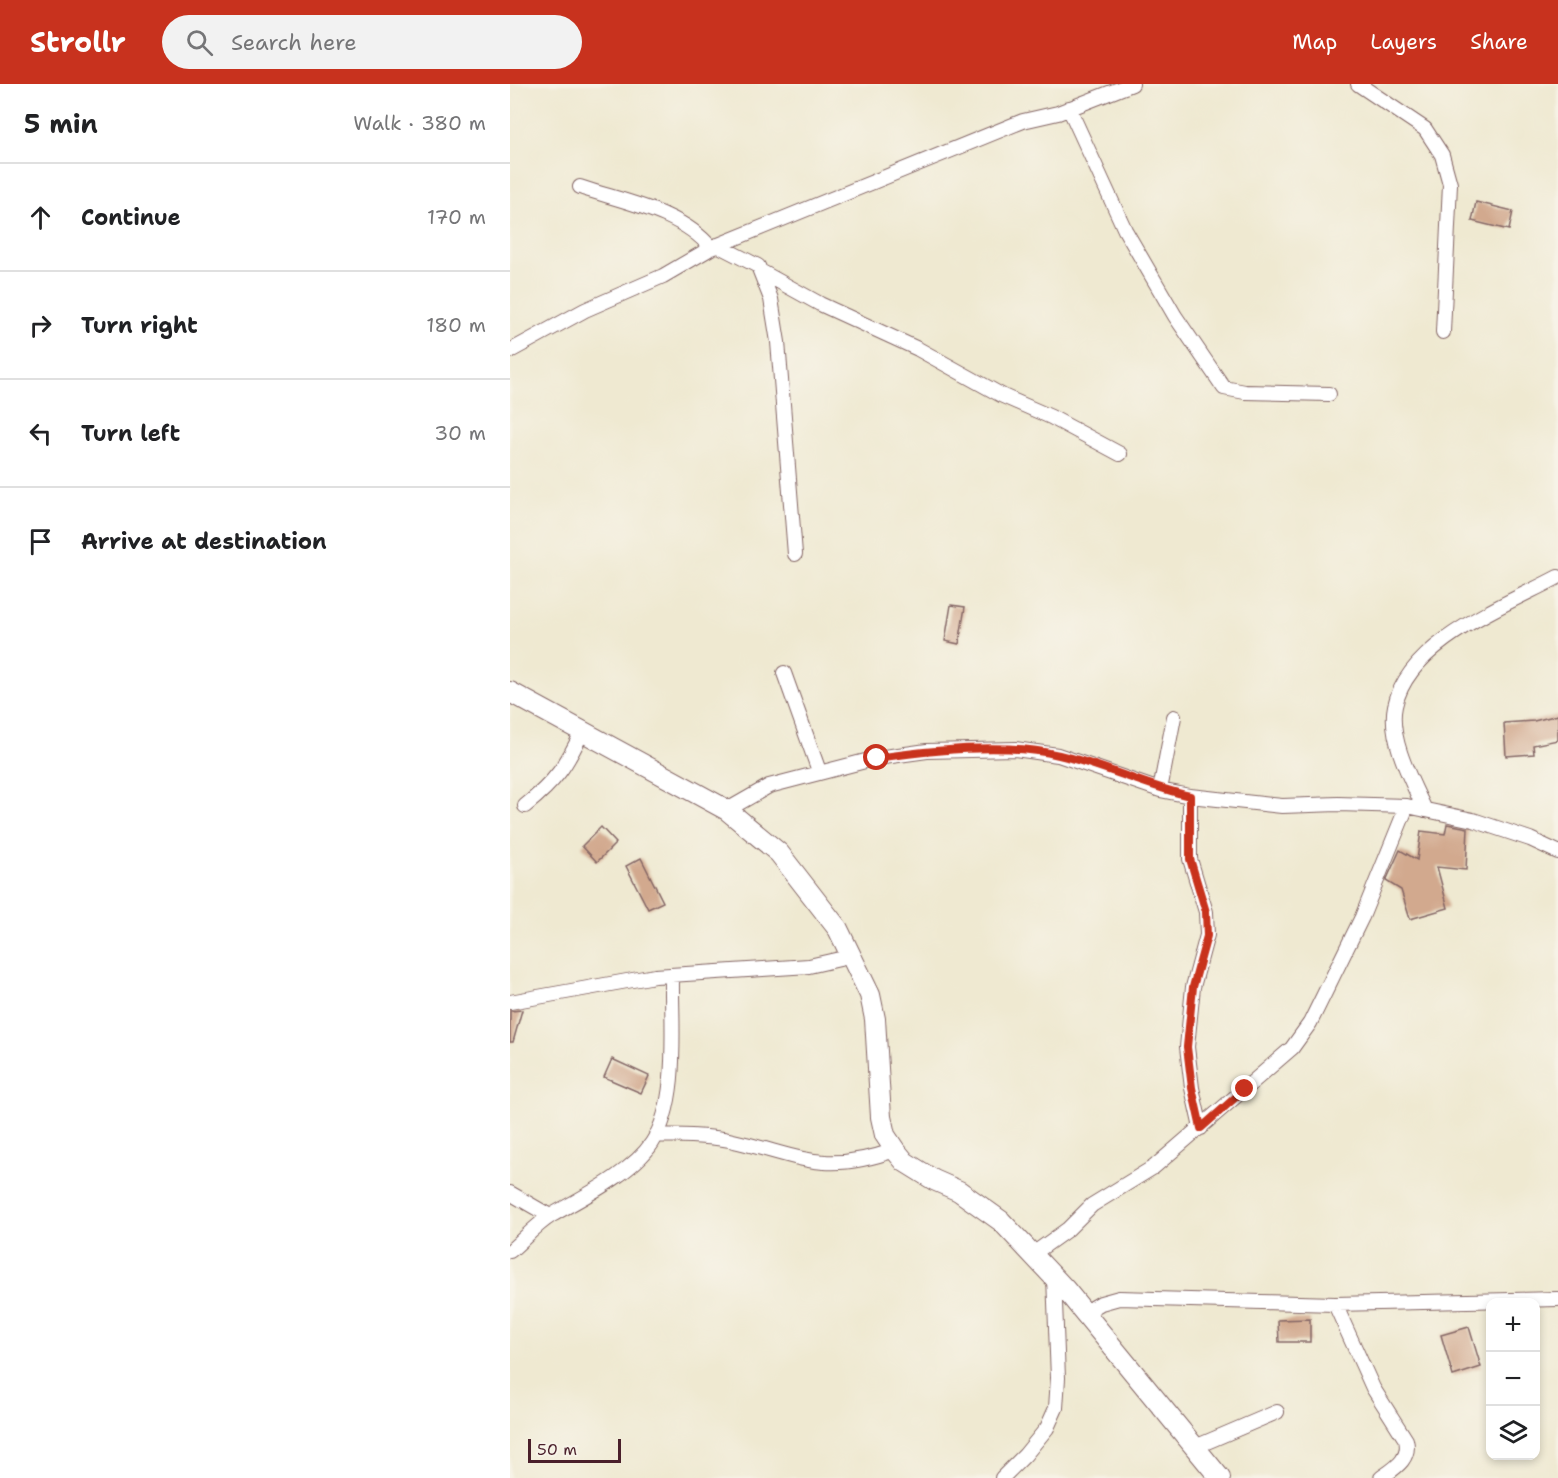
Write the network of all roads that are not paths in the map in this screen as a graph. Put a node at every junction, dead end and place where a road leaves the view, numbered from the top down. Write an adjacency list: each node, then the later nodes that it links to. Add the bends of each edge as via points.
1 (1132, 84): 3 (street)
2 (1358, 84): 7 (street, via 1425,129 1442,155 1450,184)
3 (1069, 108): 5 (street, via 1023,121); 9 (street, via 1125,230 1175,316 1224,387 1245,392)
4 (580, 187): 5 (street, via 670,218 695,230)
5 (714, 247): 6 (street, via 758,266); 8 (street)
6 (762, 272): 10 (street); 11 (street, via 778,342)
7 (1443, 332)
8 (510, 351)
9 (1329, 394)
10 (1120, 454)
11 (795, 554)
12 (1558, 577): 23 (street, via 1451,635 1409,672 1395,707 1397,741)
13 (784, 673): 17 (street)
14 (510, 692): 16 (main road)
15 (1174, 717): 18 (street)
16 (583, 730): 20 (street, via 566,766 549,787); 22 (main road)
17 (819, 771): 18 (street, via 927,751 1015,749 1058,754); 22 (street, via 769,786)
18 (1160, 789): 19 (street)
19 (1190, 796): 21 (street, via 1282,806); 28 (street, via 1190,859 1206,912 1207,936 1193,987 1187,1047)
20 (525, 806)
21 (1407, 806): 23 (street); 28 (street, via 1362,917 1310,1023 1292,1048)
22 (728, 810): 25 (main road, via 779,853 816,897)
23 (1425, 810): 24 (street, via 1473,820)
24 (1558, 852)
25 (853, 956): 26 (street, via 809,966); 30 (main road, via 870,995 881,1117 885,1135)
26 (672, 975): 27 (street); 29 (street, via 672,1069)
27 (510, 1002)
28 (1201, 1128): 34 (street, via 1154,1167 1092,1205 1068,1229)
29 (656, 1136): 30 (street, via 724,1139 800,1160 827,1163 868,1160); 32 (street, via 636,1161 591,1194)
30 (895, 1150): 34 (main road, via 905,1162 959,1191 1001,1221)
31 (510, 1193): 32 (street)
32 (550, 1216): 33 (street)
33 (510, 1251)
34 (1033, 1254): 35 (main road)
35 (1054, 1277): 38 (main road); 41 (street, via 1056,1408 1047,1428)
36 (1558, 1299): 37 (street)
37 (1335, 1304): 38 (street, via 1119,1298); 43 (street, via 1373,1388 1406,1440 1405,1458)
38 (1084, 1313): 40 (main road)
39 (1277, 1412): 40 (street)
40 (1195, 1447): 42 (main road)
41 (1002, 1478)
42 (1220, 1478)
43 (1380, 1478)

